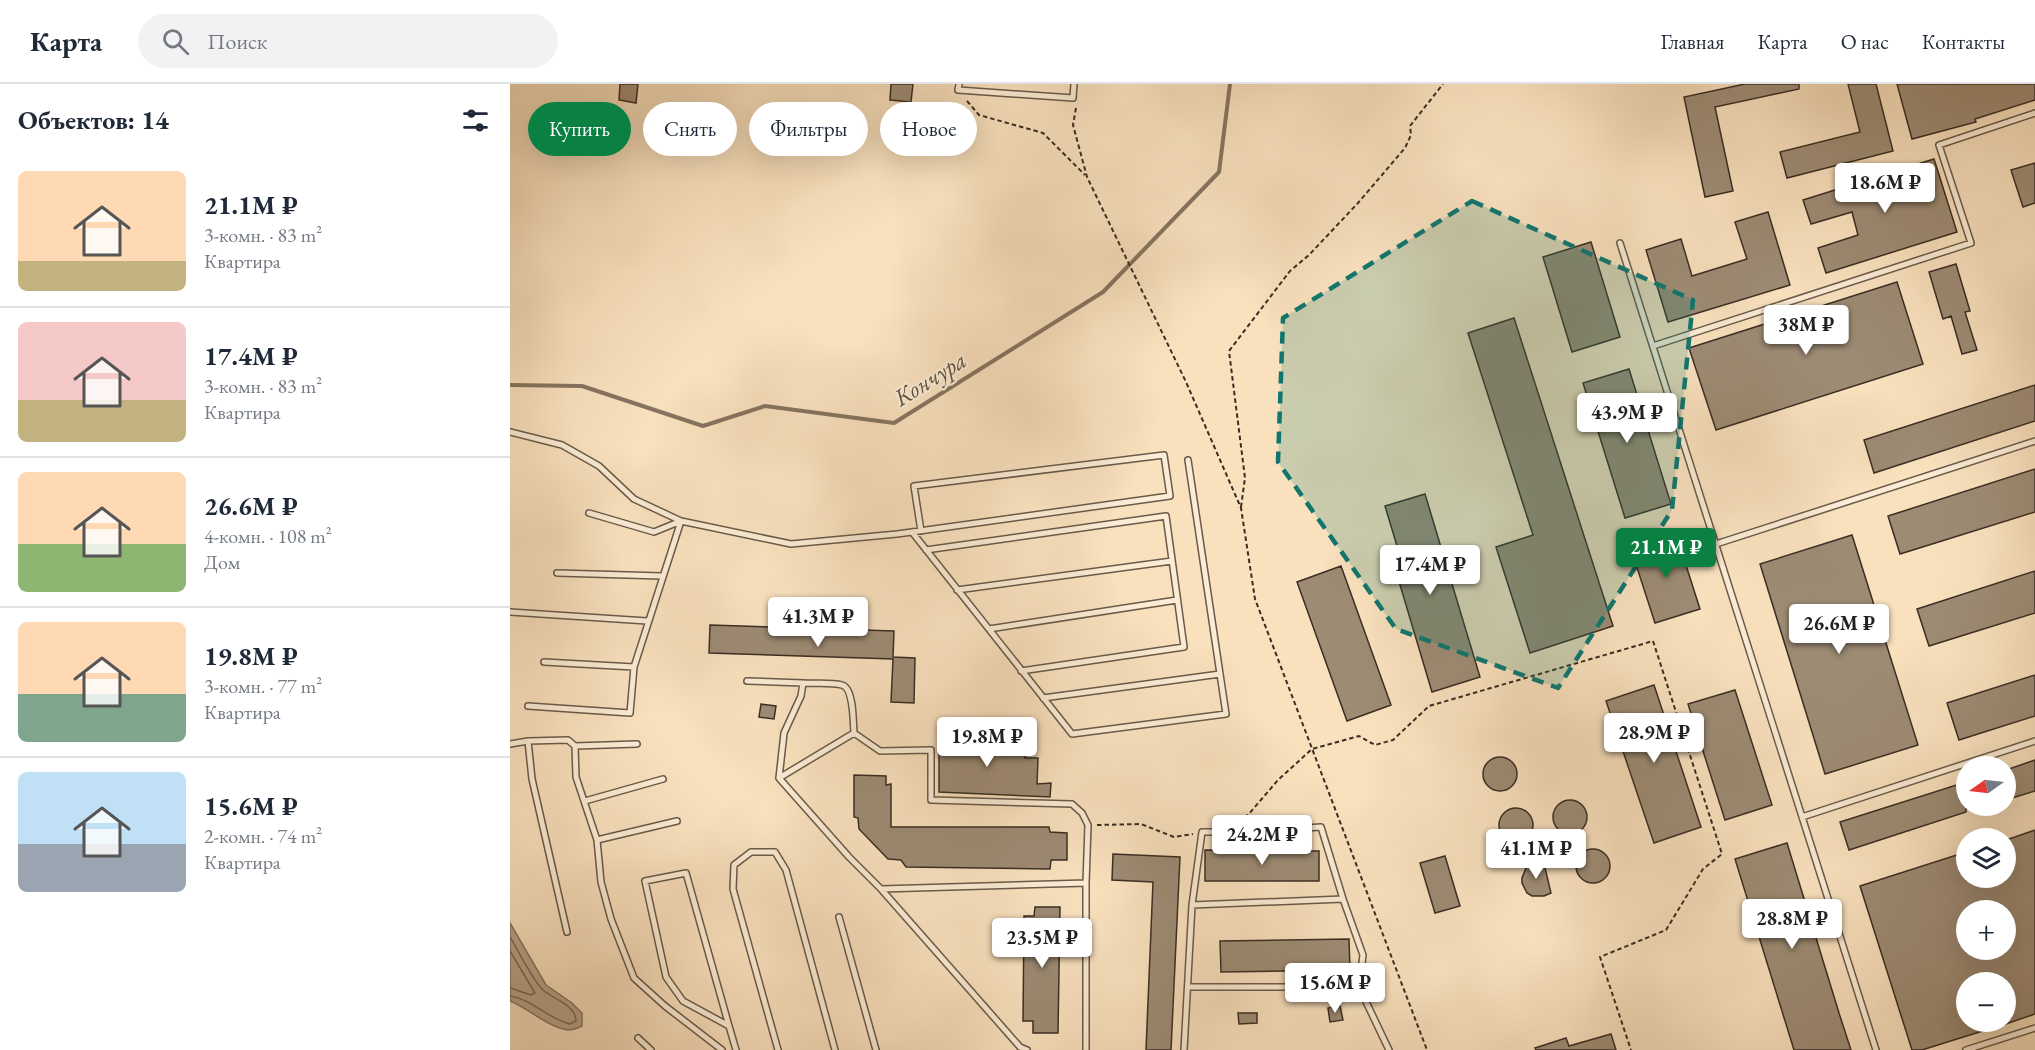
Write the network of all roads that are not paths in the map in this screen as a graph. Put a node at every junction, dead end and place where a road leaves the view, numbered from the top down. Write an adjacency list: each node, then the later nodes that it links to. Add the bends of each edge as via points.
1 (1074, 84): 2 (lane, via 1073,98)
2 (958, 87)
3 (2035, 114): 5 (lane, via 1939,145 1971,243)
4 (1620, 243): 5 (lane)
5 (1653, 346): 13 (lane)
6 (510, 432): 10 (lane, via 562,444 599,466 634,499)
7 (2035, 441): 13 (lane)
8 (1188, 460): 26 (lane)
9 (589, 513): 10 (lane, via 654,532)
10 (681, 521): 12 (lane, via 791,544); 17 (lane)
11 (921, 531): 11 (lane, via 1170,496 1164,454 914,486); 12 (lane)
12 (912, 532): 14 (lane)
13 (1716, 544): 40 (lane)
14 (926, 550): 15 (lane, via 1166,516); 18 (lane)
15 (1172, 561): 18 (lane); 19 (lane)
16 (557, 573): 17 (lane)
17 (662, 576): 21 (lane)
18 (957, 590): 22 (lane)
19 (1177, 600): 22 (lane); 25 (lane, via 1184,646)
20 (510, 612): 21 (lane)
21 (647, 621): 24 (lane)
22 (989, 629): 25 (lane)
23 (544, 662): 24 (lane)
24 (634, 667): 30 (lane, via 630,713)
25 (1021, 670): 29 (lane)
26 (1220, 674): 29 (lane); 29 (lane, via 1226,714 1072,734)
27 (747, 681): 28 (lane)
28 (803, 683): 31 (lane, via 848,688); 37 (lane, via 784,733)
29 (1043, 698)
30 (528, 706)
31 (854, 734): 37 (lane); 43 (lane, via 880,751 931,750 931,800 1072,804 1088,825)
32 (528, 741): 34 (lane); 36 (lane, via 568,740); 48 (lane, via 532,778)
33 (2035, 741): 40 (lane)
34 (510, 744)
35 (637, 744): 36 (lane)
36 (575, 746): 39 (lane, via 576,777)
37 (779, 778): 44 (lane)
38 (663, 779): 39 (lane)
39 (585, 801): 42 (lane)
40 (1802, 817): 64 (lane)
41 (676, 821): 42 (lane)
42 (597, 840): 55 (lane, via 601,882 634,978)
43 (1086, 883): 44 (lane); 61 (lane)
44 (881, 890): 60 (lane)
45 (1343, 899): 46 (lane); 46 (lane, via 1321,827 1202,832); 50 (lane, via 1363,955)
46 (1192, 904): 49 (lane)
47 (839, 916): 59 (lane)
48 (567, 932)
49 (1188, 987): 50 (lane); 62 (lane)
50 (1359, 987): 63 (lane)
51 (729, 1026): 51 (lane, via 686,873 645,881 666,977 683,1001); 56 (lane)
52 (2035, 1028): 65 (lane)
53 (638, 1038): 54 (lane)
54 (651, 1050)
55 (722, 1050)
56 (736, 1050)
57 (778, 1050): 58 (lane, via 733,889 734,865 751,852 775,852 786,870)
58 (835, 1050)
59 (876, 1050)
60 (1026, 1050)
61 (1086, 1050)
62 (1184, 1050)
63 (1389, 1050)
64 (1876, 1050)
65 (1966, 1050)

